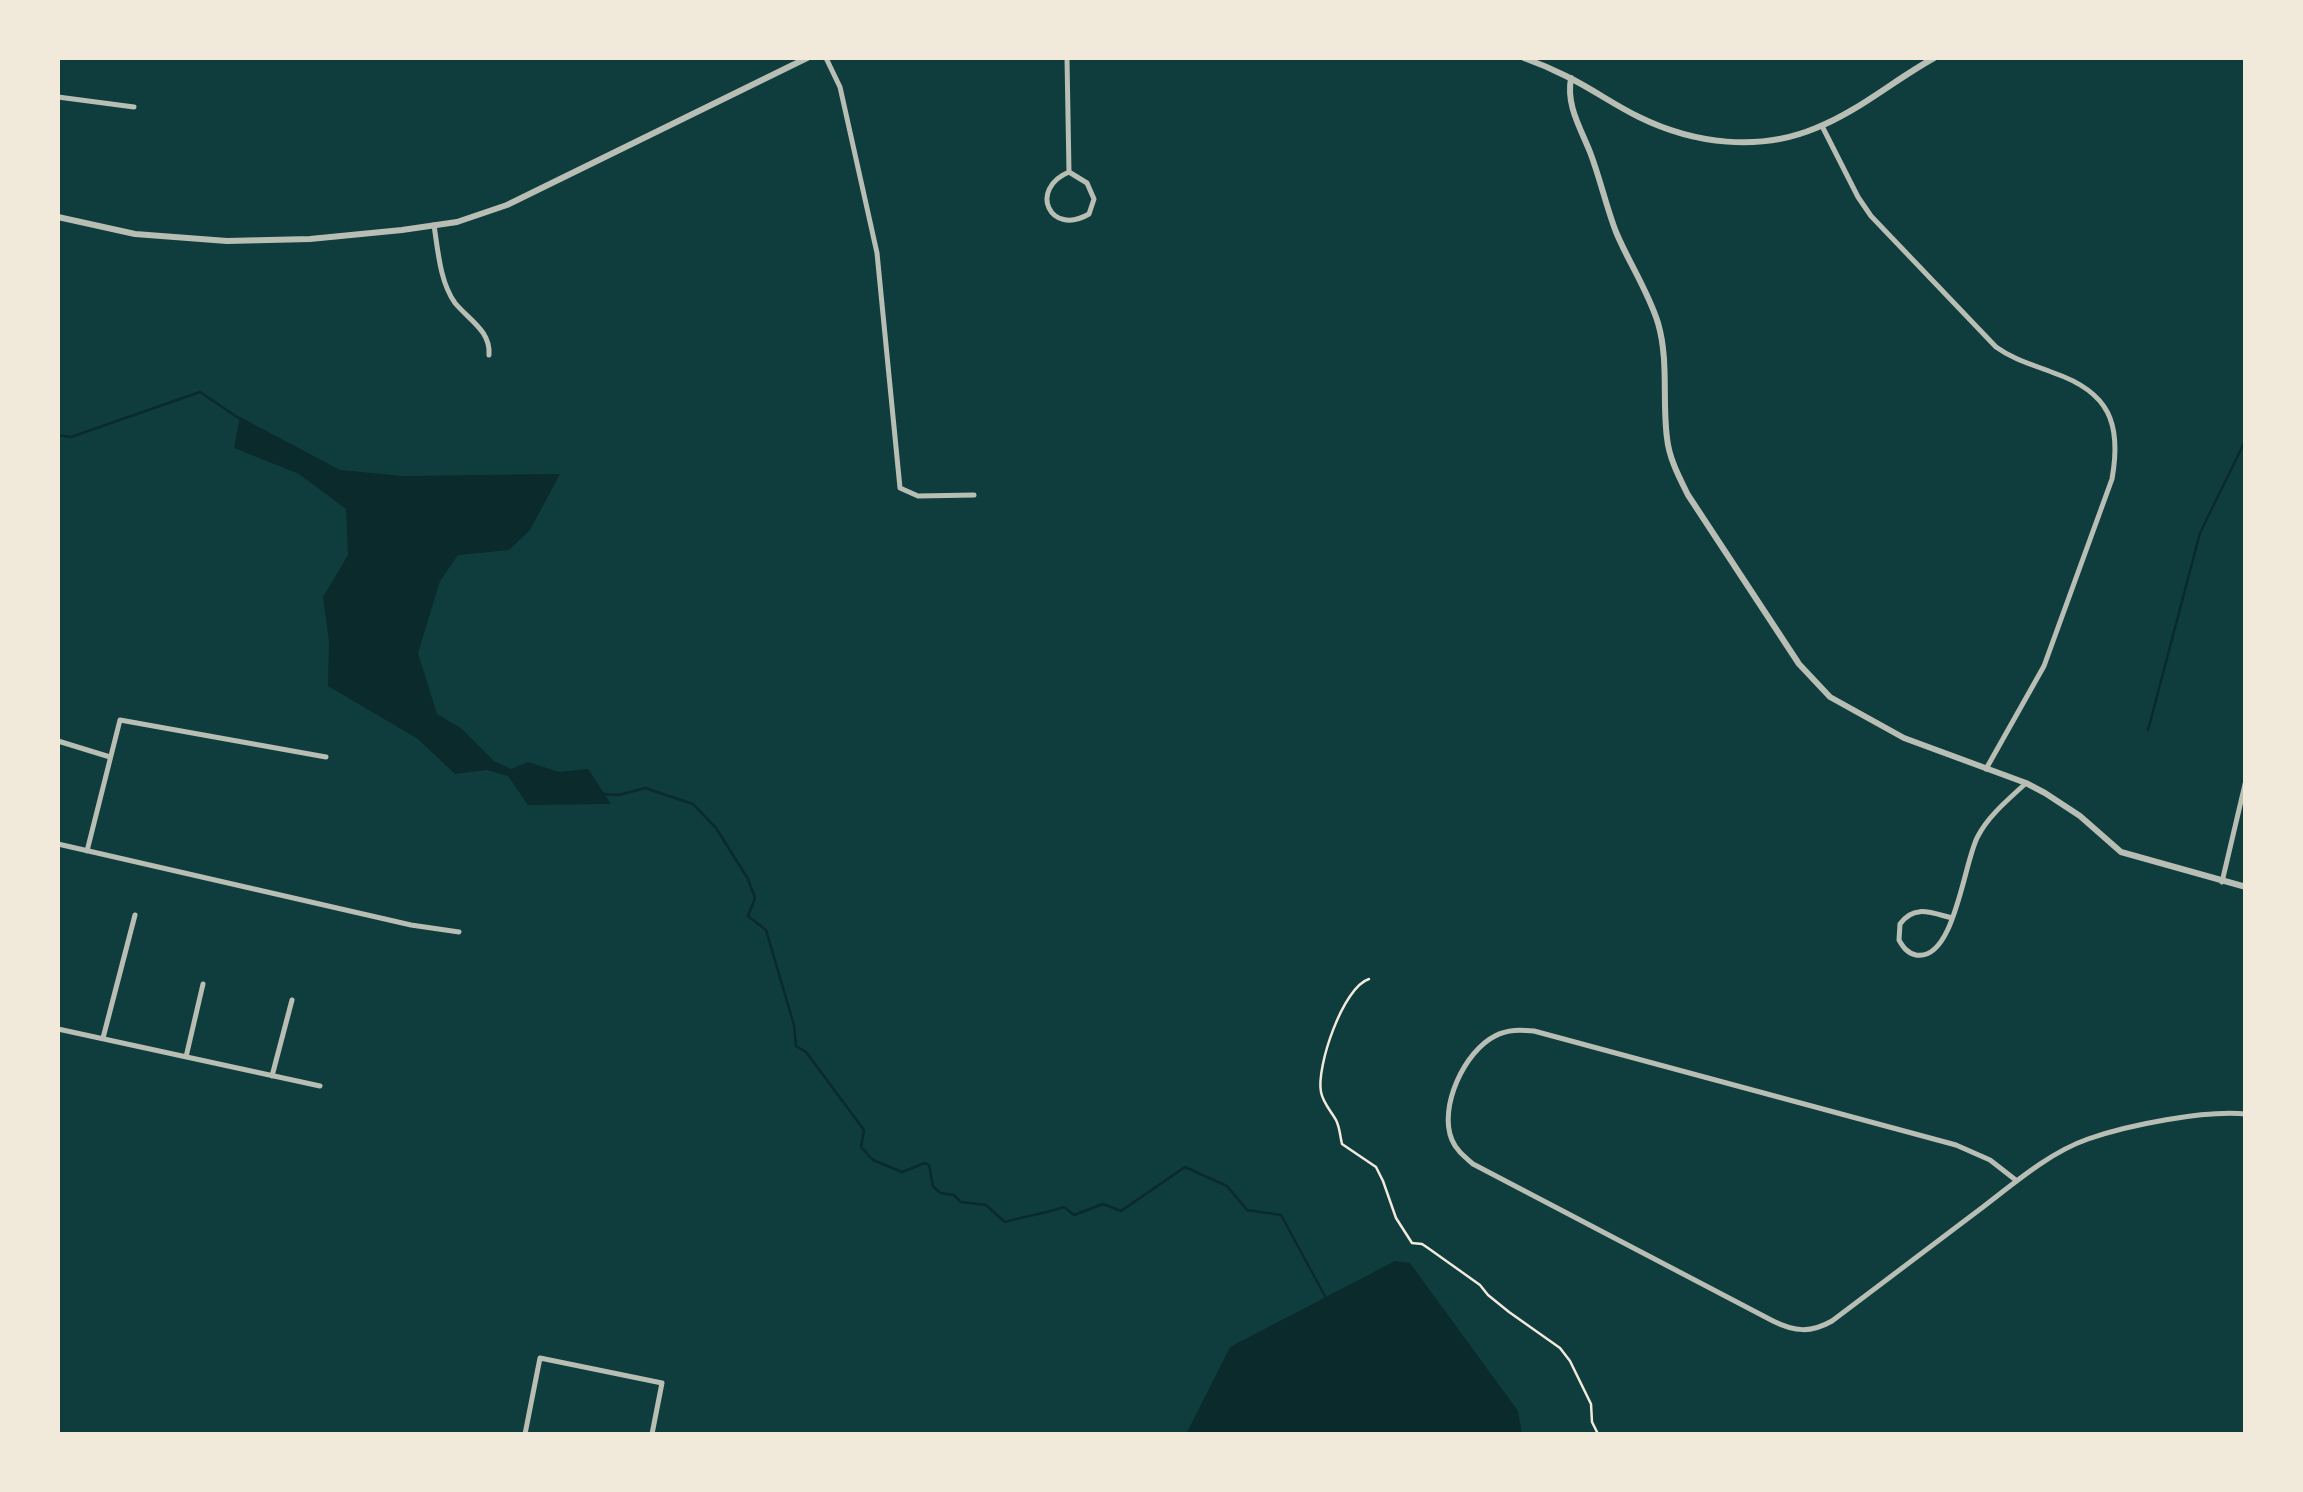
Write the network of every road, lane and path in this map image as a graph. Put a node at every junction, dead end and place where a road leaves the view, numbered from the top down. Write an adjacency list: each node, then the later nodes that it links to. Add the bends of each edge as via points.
1 (807, 58): 12 (street, via 506,205)
2 (826, 58): 14 (street, via 840,88 876,253 900,488 918,496)
3 (1067, 58): 10 (street)
4 (1524, 58): 6 (street)
5 (1934, 58): 9 (street)
6 (1571, 78): 9 (street, via 1640,117 1706,140 1776,140); 18 (street, via 1572,108 1616,232 1658,323 1666,357 1666,441 1688,495 1799,664 1830,697 1904,738)
7 (58, 97): 8 (street)
8 (134, 106)
9 (1822, 126): 18 (street, via 1858,197 1885,232 1996,347 2095,394 2112,422 2112,478 2054,641)
10 (1069, 172): 10 (street, via 1086,183 1094,199 1089,214 1071,222 1046,203 1052,184)
11 (58, 217): 12 (street, via 135,234 227,241)
12 (434, 226): 13 (street, via 448,290 488,338)
13 (489, 355)
14 (974, 495)
15 (58, 741): 16 (street)
16 (110, 757): 17 (street, via 120,720); 22 (street)
17 (326, 757)
18 (1986, 769): 20 (street)
19 (2246, 780): 23 (street)
20 (2026, 784): 23 (street, via 2080,816 2121,852); 26 (street, via 1979,832)
21 (58, 844): 22 (street)
22 (87, 851): 27 (street)
23 (2222, 882): 24 (street)
24 (2246, 888)
25 (135, 915): 32 (street)
26 (1952, 918): 26 (street, via 1928,954 1913,954 1902,944 1898,930 1911,913)
27 (459, 932)
28 (1369, 979): 40 (path, via 1353,990 1336,1022 1320,1085 1342,1144 1376,1167 1412,1243 1428,1248 1560,1348 1591,1404)
29 (203, 984): 33 (street)
30 (292, 1000): 34 (street)
31 (58, 1030): 32 (street)
32 (103, 1039): 33 (street)
33 (186, 1057): 34 (street)
34 (272, 1076): 35 (street)
35 (320, 1086)
36 (2246, 1114): 37 (street, via 2192,1117 2086,1140)
37 (2018, 1181): 37 (street, via 1832,1321 1802,1331 1773,1322 1473,1164 1452,1140 1450,1107 1481,1046 1508,1031 1534,1031 1956,1145)
38 (525, 1434): 39 (street, via 540,1358 662,1383)
39 (652, 1434)
40 (1598, 1434)

